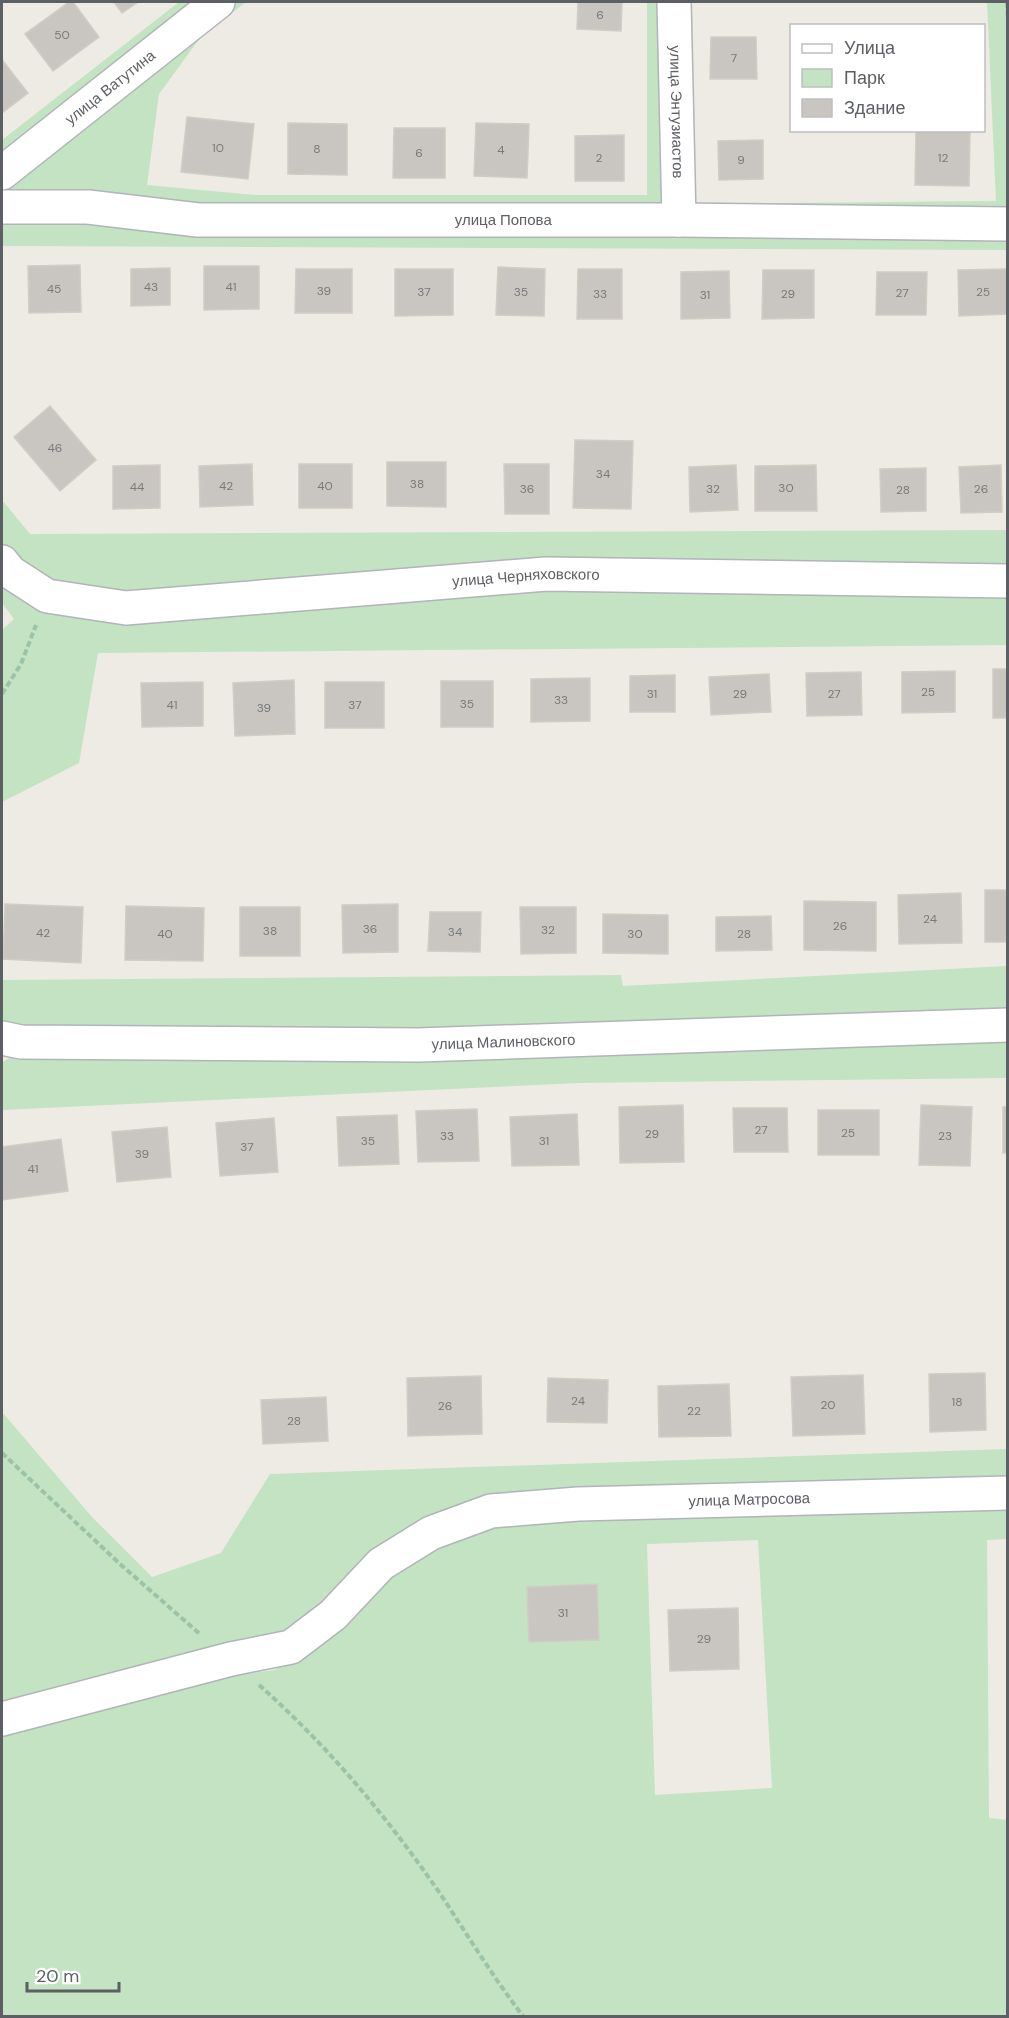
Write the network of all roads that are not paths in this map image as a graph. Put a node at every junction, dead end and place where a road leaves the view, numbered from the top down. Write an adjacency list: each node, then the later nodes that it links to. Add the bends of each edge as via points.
1 (218, 2): 3 (street, улица Ватутина)
2 (674, 2): 5 (street, улица Энтузиастов)
3 (2, 173)
4 (2, 207): 5 (street, улица Попова, via 88,207 198,220)
5 (679, 220): 6 (street, улица Попова)
6 (1008, 224)
7 (2, 562): 8 (street, улица Черняховского, via 10,572 47,596 126,608 546,574)
8 (1008, 581)
9 (1008, 1025): 10 (street, улица Малиновского, via 418,1044)
10 (8, 1045)
11 (1008, 1493): 12 (street, улица Матросова, via 578,1504 491,1511 431,1533 381,1564 333,1615 291,1647)
12 (2, 1719)

